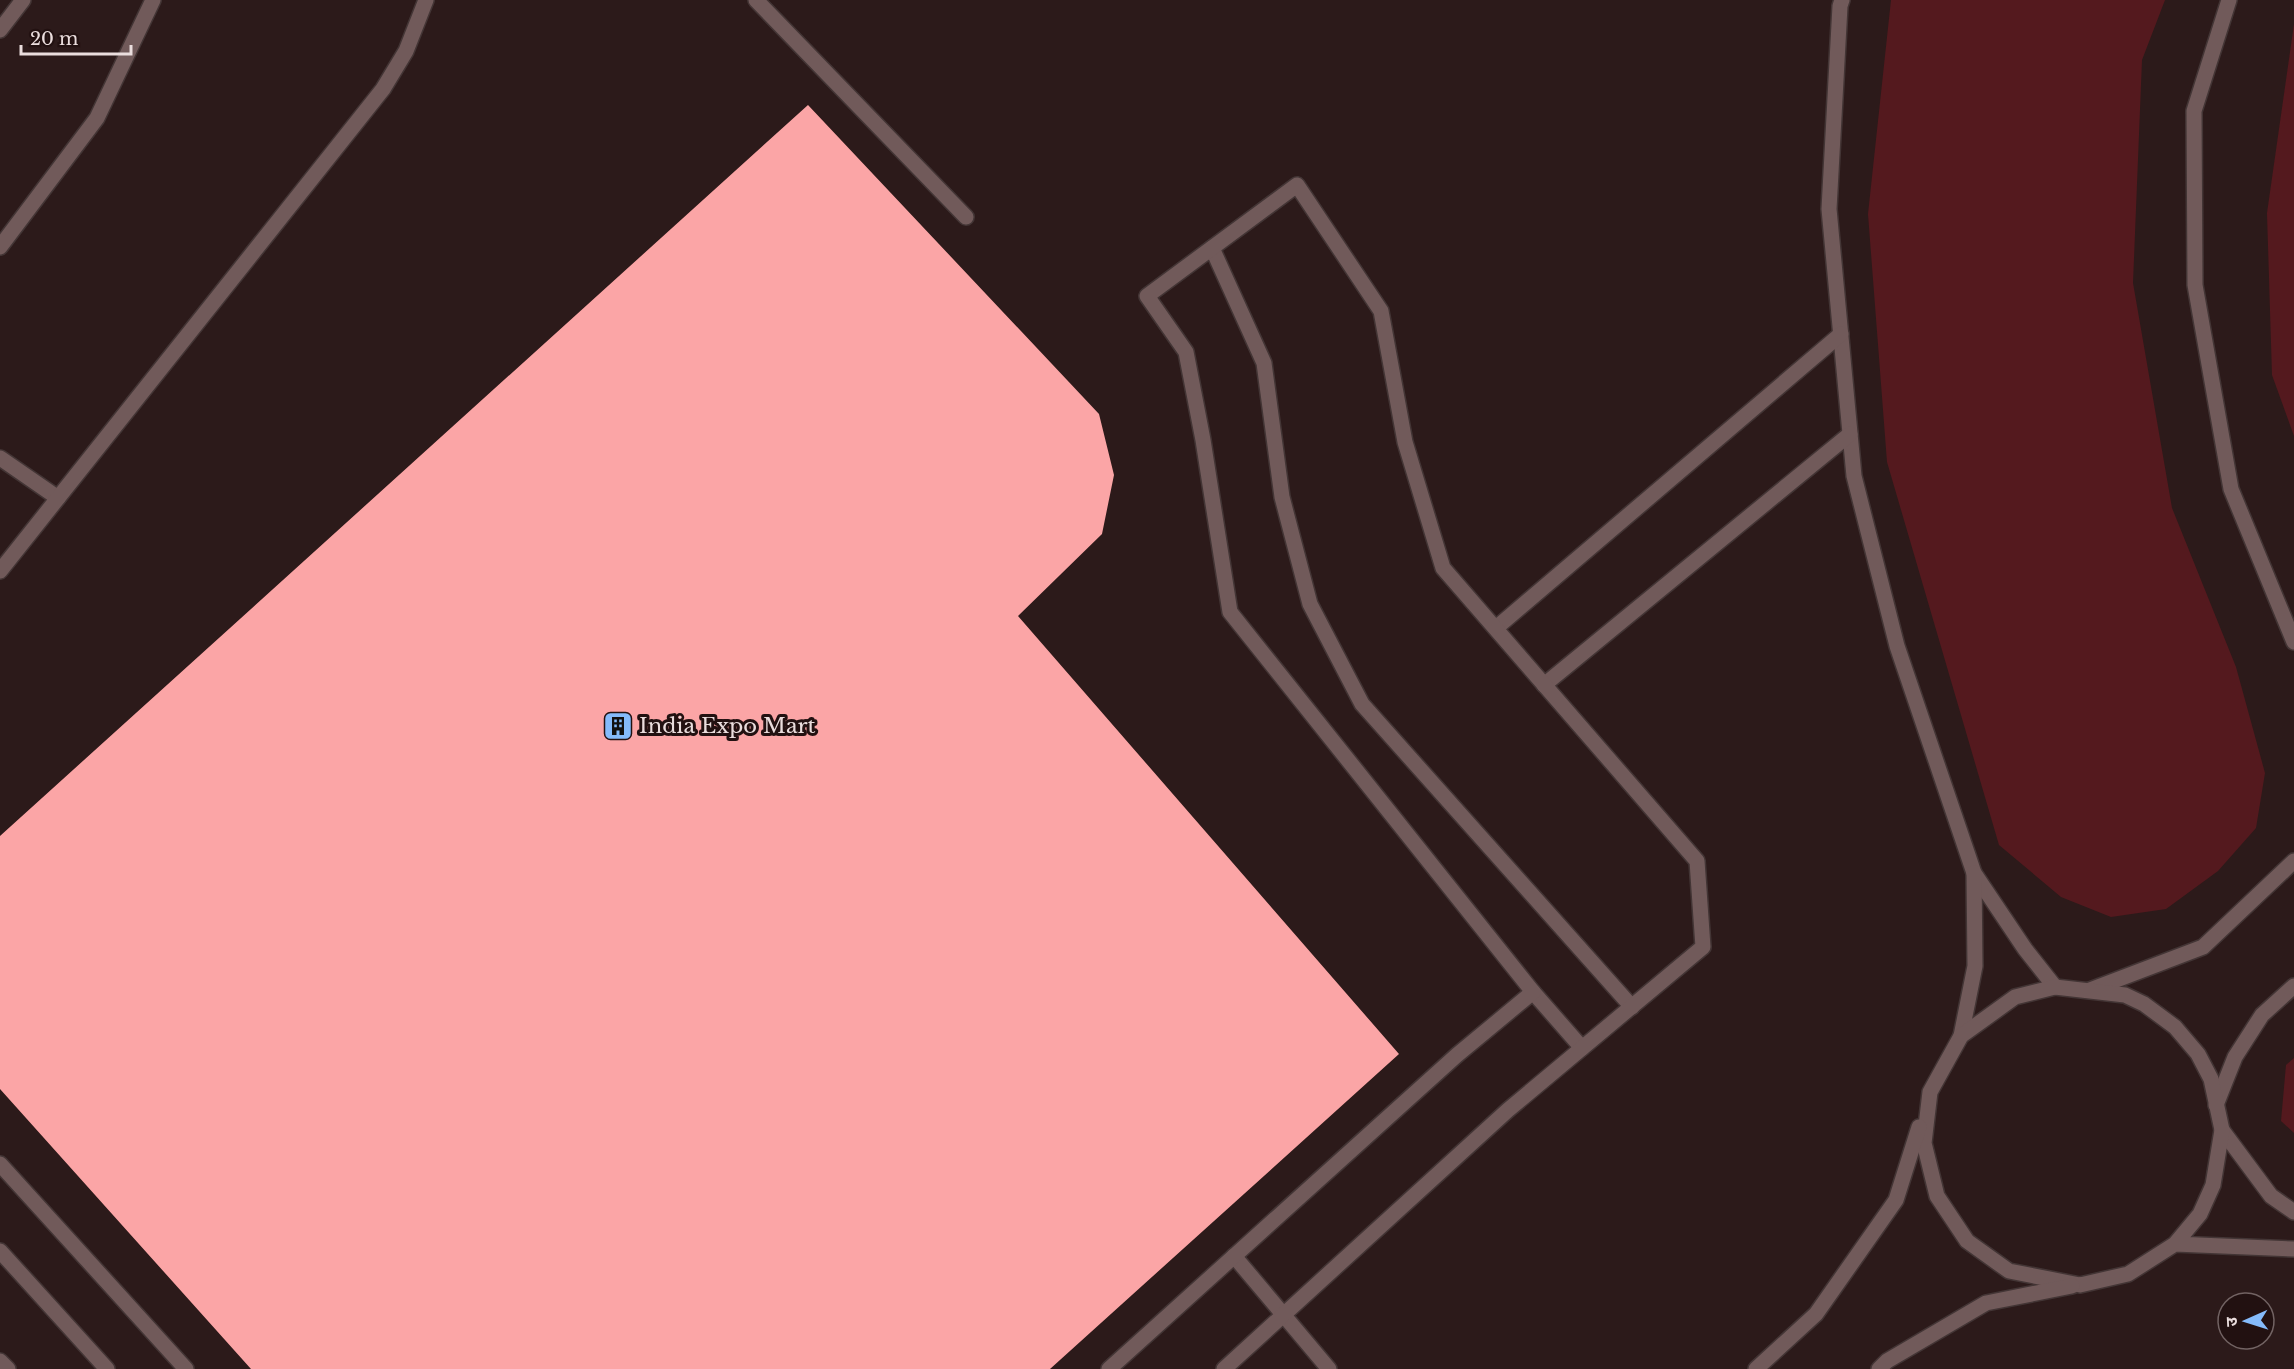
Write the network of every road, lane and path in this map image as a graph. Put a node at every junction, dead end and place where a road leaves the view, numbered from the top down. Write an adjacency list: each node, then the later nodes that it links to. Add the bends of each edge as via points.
1 (23, 0): 7 (street)
2 (153, 0): 9 (street, via 97,118)
3 (426, 0): 14 (street, via 406,51 383,89)
4 (756, 0): 8 (street)
5 (1842, 0): 11 (street, via 1829,209)
6 (2229, 0): 17 (street, via 2194,111 2195,285 2231,489)
7 (0, 30)
8 (966, 217)
9 (0, 247)
10 (1212, 248): 16 (street, via 1297,185 1382,311 1405,442 1443,568); 24 (street, via 1147,296 1186,352 1230,612); 25 (street, via 1264,363 1282,497 1310,604 1362,704)
11 (1841, 334): 12 (street); 16 (street)
12 (1850, 434): 18 (street); 20 (street, via 1854,476 1897,646)
13 (0, 459): 14 (street)
14 (58, 498): 15 (street)
15 (0, 571)
16 (1496, 628): 18 (street)
17 (2294, 642)
18 (1544, 685): 25 (street, via 1697,861 1703,947)
19 (2294, 861): 23 (street, via 2203,947)
20 (1974, 873): 22 (street); 26 (street, via 1975,966)
21 (2294, 986): 29 (street, via 2262,1015 2235,1057)
22 (2055, 987): 23 (street); 26 (street, via 2015,997)
23 (2087, 991): 29 (street, via 2125,995 2175,1027 2198,1054 2211,1079)
24 (1533, 992): 27 (street); 36 (street, via 1457,1055)
25 (1632, 1006): 27 (street)
26 (1961, 1036): 28 (street)
27 (1582, 1048): 38 (street, via 1508,1110)
28 (1930, 1092): 37 (street, via 1924,1143 1937,1196 1967,1241 2009,1271); 46 (street, via 1896,1200 1816,1314)
29 (2216, 1105): 30 (street)
30 (2222, 1130): 32 (street, via 2271,1196); 33 (street, via 2213,1185 2200,1214)
31 (0, 1164): 42 (street)
32 (2294, 1212)
33 (2175, 1244): 34 (street); 37 (street, via 2128,1274)
34 (2294, 1249)
35 (0, 1251): 41 (street)
36 (1234, 1256): 38 (street); 43 (street)
37 (2080, 1285): 47 (street, via 1986,1304)
38 (1283, 1315): 44 (street); 45 (street)
39 (0, 1361): 40 (street)
40 (8, 1369)
41 (107, 1369)
42 (186, 1369)
43 (1109, 1369)
44 (1224, 1369)
45 (1329, 1369)
46 (1756, 1369)
47 (1878, 1369)

